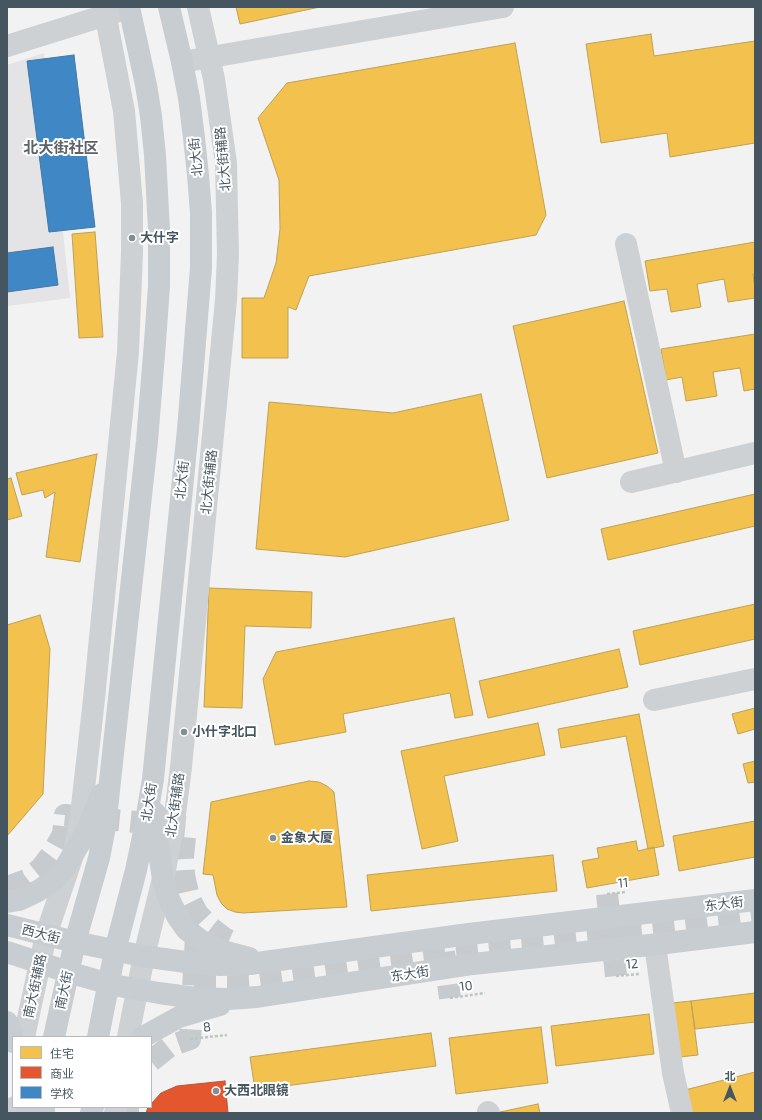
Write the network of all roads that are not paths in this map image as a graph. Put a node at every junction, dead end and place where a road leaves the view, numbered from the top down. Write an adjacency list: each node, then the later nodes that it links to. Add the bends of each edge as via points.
1 (169, 7): 8 (main road, 北大街)
2 (198, 7): 7 (street, 北大街辅路)
3 (503, 7): 7 (street)
4 (129, 8): 5 (street); 15 (main road, via 151,116 159,230 159,286 147,441)
5 (105, 11): 6 (street); 17 (street, via 124,111 129,165 132,203 131,299 94,699 80,824)
6 (7, 46)
7 (210, 57): 8 (street); 18 (street, 北大街辅路, via 226,162 226,300 181,767)
8 (182, 62): 16 (main road, 北大街, via 198,175 201,268)
9 (626, 244): 11 (street)
10 (755, 453): 11 (street)
11 (676, 472): 12 (street)
12 (631, 482)
13 (755, 679): 14 (street)
14 (654, 700)
15 (112, 767): 17 (main road, via 96,809); 24 (main road, via 99,858)
16 (153, 778): 18 (main road, via 155,828); 26 (main road, 北大街, via 136,870)
17 (73, 855): 20 (main road, via 54,880 19,900); 23 (street)
18 (163, 879): 28 (street, 北大街辅路); 29 (main road, via 177,916 187,930 203,942 248,958)
19 (755, 900): 29 (main road, 东大街)
20 (7, 902)
21 (7, 925): 23 (main road, 西大街)
22 (755, 932): 25 (main road, 东大街)
23 (46, 935): 24 (main road, 西大街); 30 (street, 南大街辅路)
24 (75, 942): 26 (main road, 东大街); 31 (main road, 南大街)
25 (655, 945): 34 (main road, 东大街, via 473,964); 42 (street)
26 (115, 951): 28 (main road, 东大街); 32 (main road)
27 (7, 952): 30 (main road, 西大街)
28 (144, 956): 29 (main road, 东大街, via 220,965); 33 (street)
29 (278, 960)
30 (40, 963): 31 (main road, 西大街); 37 (street, 南大街辅路)
31 (68, 972): 32 (main road, 东大街); 38 (main road, 南大街)
32 (108, 983): 33 (main road, 东大街); 39 (main road)
33 (137, 989): 34 (main road, 东大街, via 195,998); 40 (street)
34 (257, 997): 41 (main road, via 212,1006 179,1017)
35 (7, 1022): 36 (main road)
36 (12, 1036)
37 (24, 1036)
38 (54, 1036)
39 (98, 1036)
40 (128, 1036)
41 (144, 1036)
42 (682, 1113)

